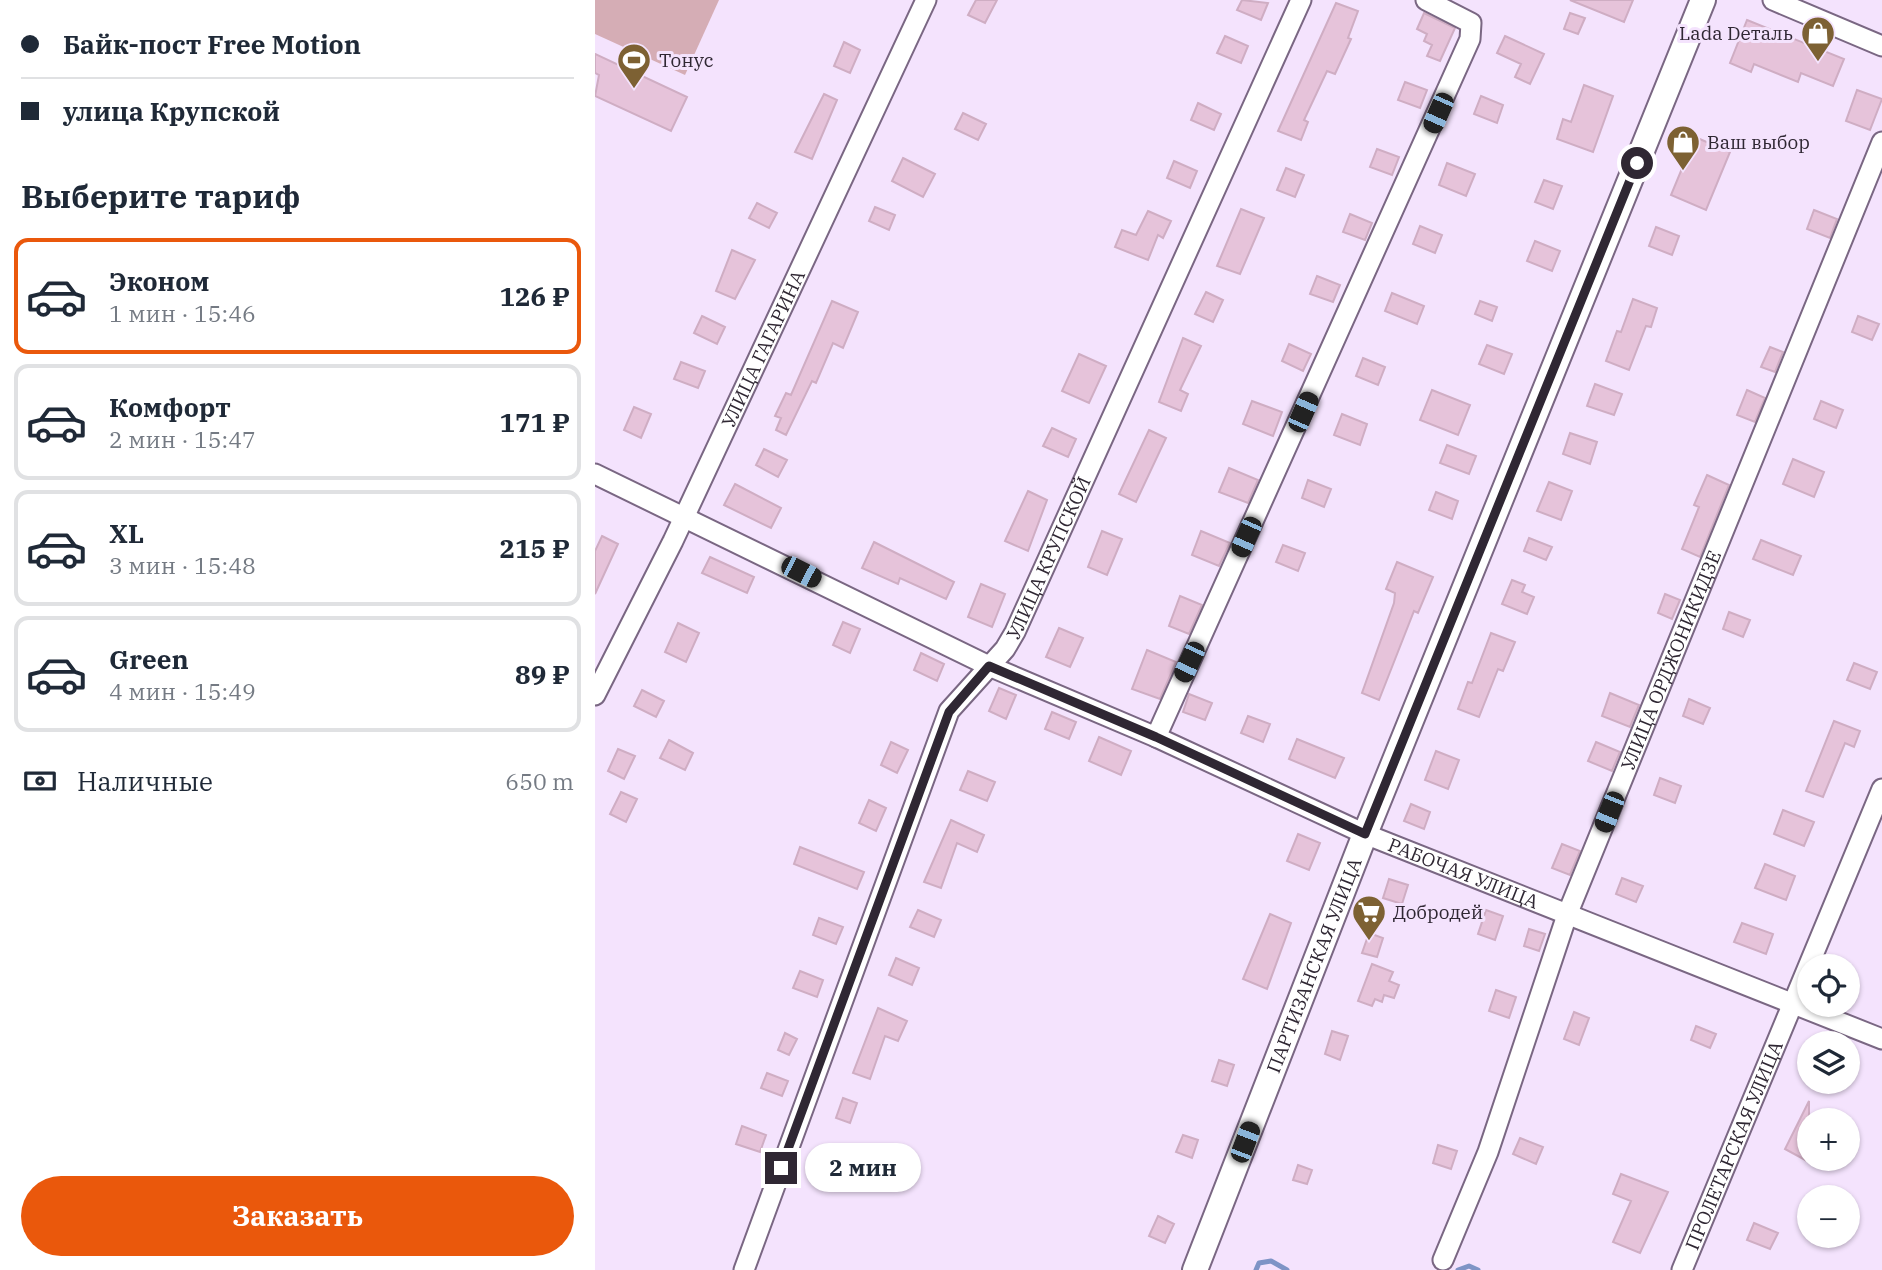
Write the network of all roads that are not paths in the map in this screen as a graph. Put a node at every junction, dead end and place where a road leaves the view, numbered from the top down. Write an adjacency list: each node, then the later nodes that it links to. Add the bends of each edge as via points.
1 (926, 0): 9 (street, УЛИЦА ГАГАРИНА)
2 (1301, 0): 10 (street, УЛИЦА КРУПСКОЙ, via 1050,561 1015,632)
3 (1426, 0): 12 (street, via 1471,23 1465,51)
4 (1703, 0): 14 (main road, ПАРТИЗАНСКАЯ УЛИЦА)
5 (1773, 0): 6 (street)
6 (1882, 46)
7 (1882, 142): 15 (street, УЛИЦА ОРДЖОНИКИДЗЕ)
8 (595, 474): 9 (street, РАБОЧАЯ УЛИЦА)
9 (683, 514): 10 (street, РАБОЧАЯ УЛИЦА); 11 (street, УЛИЦА ГАГАРИНА)
10 (989, 666): 12 (street, РАБОЧАЯ УЛИЦА); 19 (street, УЛИЦА КРУПСКОЙ, via 949,712)
11 (595, 695)
12 (1156, 737): 14 (street, РАБОЧАЯ УЛИЦА)
13 (1882, 789): 16 (street, ПРОЛЕТАРСКАЯ УЛИЦА)
14 (1365, 834): 15 (street, РАБОЧАЯ УЛИЦА); 20 (main road, ПАРТИЗАНСКАЯ УЛИЦА)
15 (1567, 915): 16 (street, РАБОЧАЯ УЛИЦА); 18 (street, УЛИЦА ОРДЖОНИКИДЗЕ, via 1488,1152)
16 (1791, 1004): 17 (street, РАБОЧАЯ УЛИЦА); 21 (street, ПРОЛЕТАРСКАЯ УЛИЦА)
17 (1882, 1039)
18 (1443, 1260)
19 (744, 1270)
20 (1195, 1270)
21 (1682, 1270)

